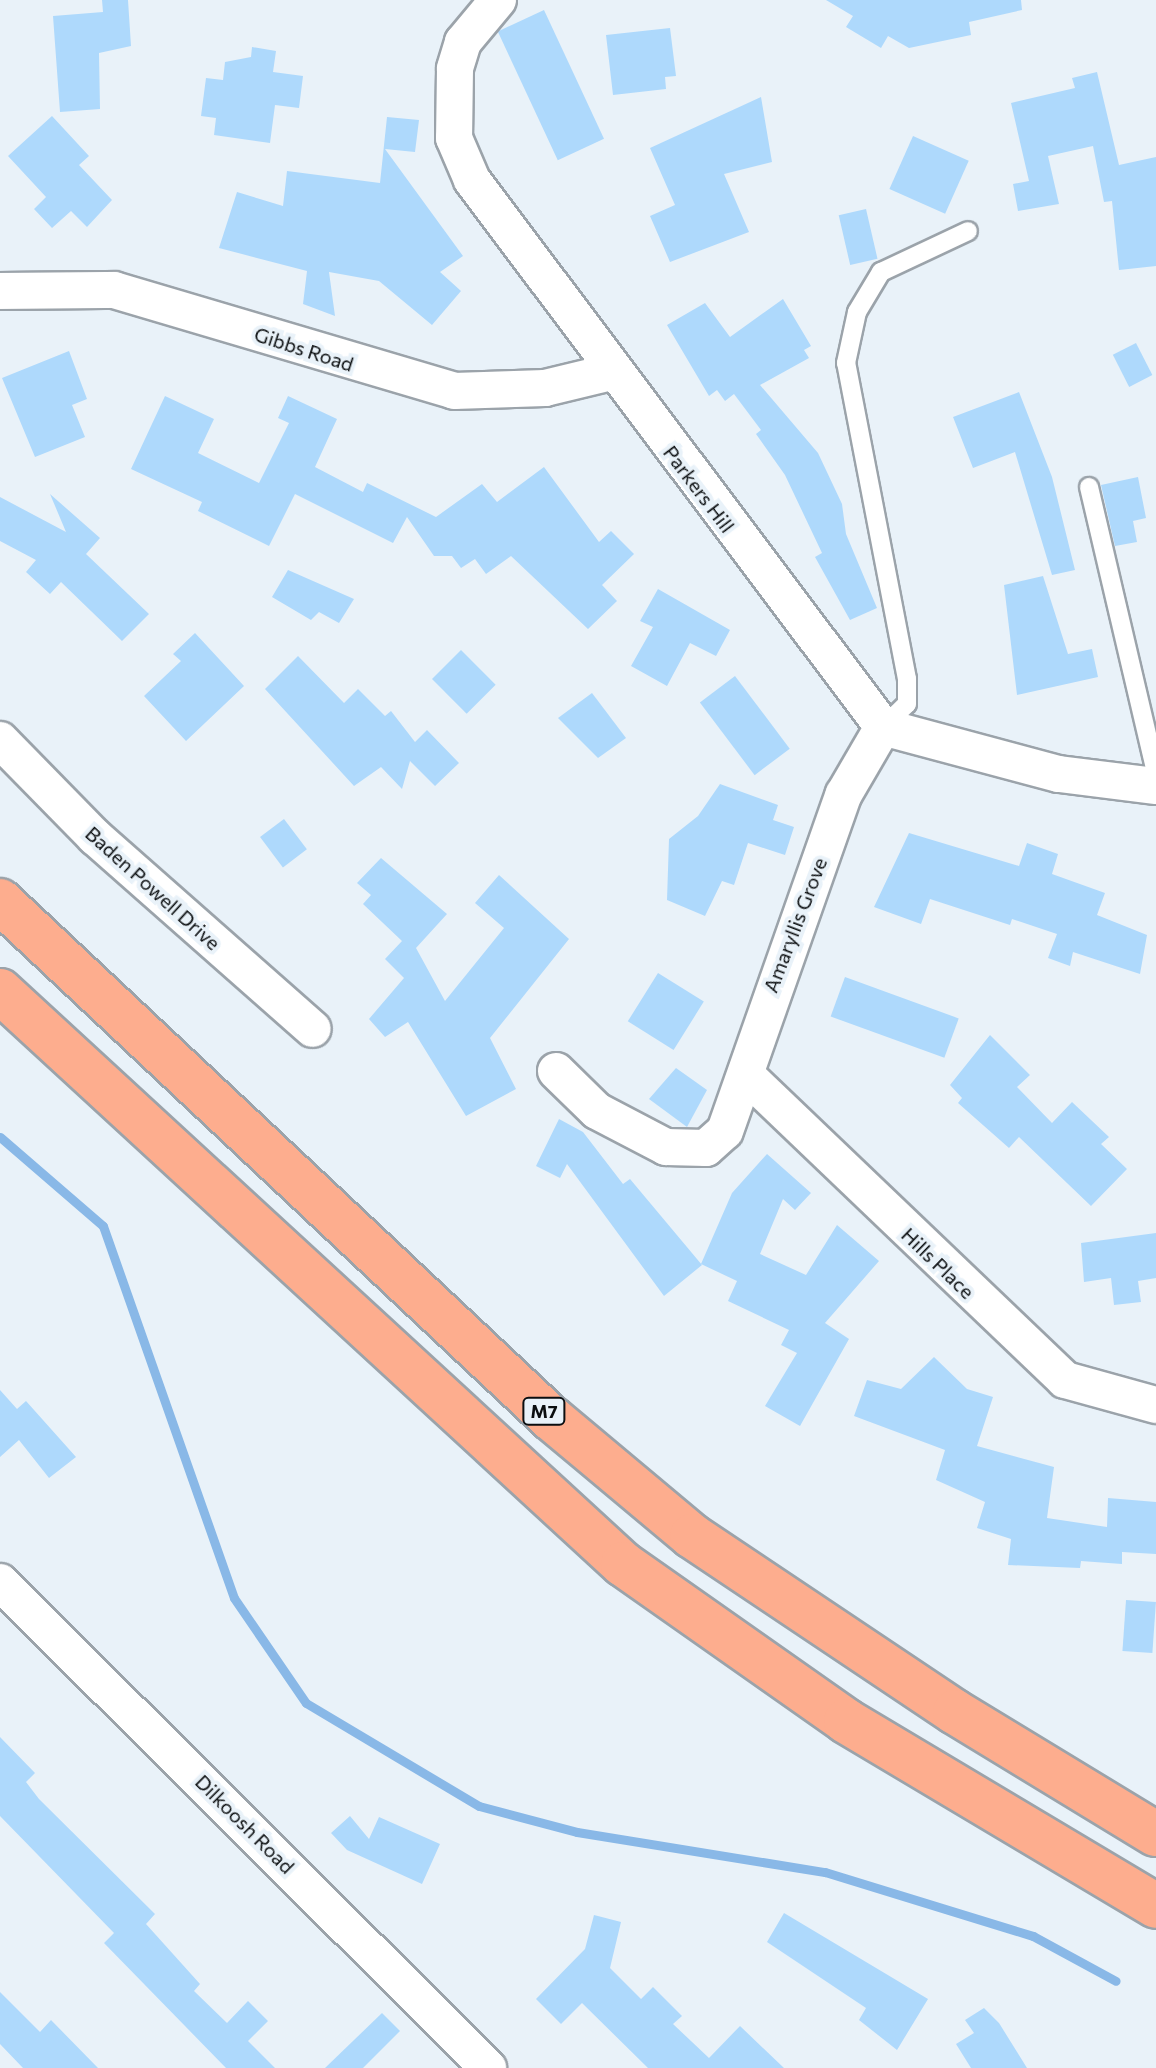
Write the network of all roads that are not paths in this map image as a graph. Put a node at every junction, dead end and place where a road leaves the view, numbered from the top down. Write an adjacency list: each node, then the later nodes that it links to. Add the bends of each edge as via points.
1 (498, 0): 4 (street, Parkers Hill, via 463,42 451,106 454,138 480,191)
2 (968, 231): 6 (lane, via 881,272 861,301 846,363 907,679 907,704)
3 (0, 291): 4 (street, Gibbs Road, via 114,290 454,391 545,388)
4 (611, 372): 6 (street, Parkers Hill)
5 (1089, 487): 8 (lane)
6 (883, 727): 9 (street, via 1059,774); 14 (street, Amaryllis Grove, via 844,794 764,1006)
7 (0, 740): 12 (street, Baden Powell Drive, via 95,837)
8 (1156, 772)
9 (1156, 786)
10 (0, 901): 17 (highway, M7, via 551,1418 692,1536 942,1704)
11 (0, 991): 18 (highway, via 623,1564 846,1721)
12 (313, 1029)
13 (556, 1071): 14 (street, Amaryllis Grove, via 597,1111 666,1147 706,1148 725,1131)
14 (746, 1075): 15 (street, Hills Place, via 1053,1371 1118,1400)
15 (1156, 1405)
16 (0, 1582): 19 (street, Dilkoosh Road)
17 (1156, 1834)
18 (1156, 1906)
19 (488, 2068)

